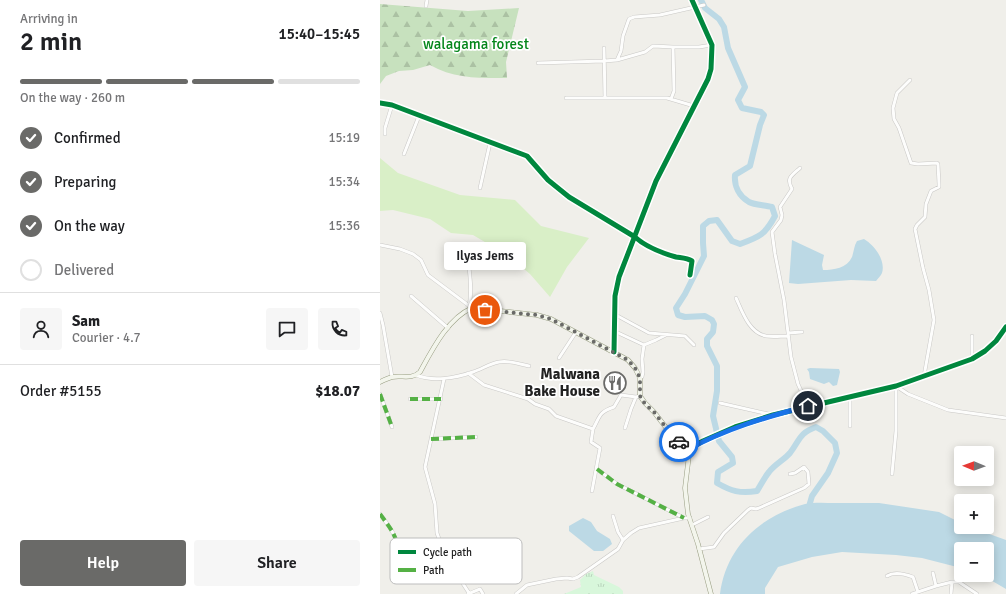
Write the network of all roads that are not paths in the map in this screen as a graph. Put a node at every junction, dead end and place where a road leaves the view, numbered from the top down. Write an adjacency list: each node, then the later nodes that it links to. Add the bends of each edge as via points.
1 (427, 0): 4 (street)
2 (692, 0): 5 (street)
3 (704, 5): 5 (street)
4 (426, 6)
5 (696, 7): 6 (street); 9 (street, via 629,19)
6 (712, 45): 7 (street); 18 (street, via 711,69)
7 (673, 47): 9 (street, via 653,46 645,52); 15 (street, via 674,91)
8 (604, 48): 10 (street)
9 (617, 60): 10 (street)
10 (604, 62): 11 (street); 14 (street)
11 (538, 63)
12 (910, 80): 50 (street, via 895,96 894,119 911,163 937,163 939,184 938,188 931,191 925,217 915,229 934,320)
13 (566, 98): 14 (street)
14 (604, 98): 15 (street)
15 (671, 99): 18 (street)
16 (380, 104): 17 (street)
17 (392, 105): 19 (street); 20 (street)
18 (694, 106): 25 (street, via 656,181)
19 (419, 116): 21 (street); 22 (street)
20 (385, 134)
21 (490, 143): 24 (street); 25 (street, via 527,156 548,180 569,197)
22 (404, 154)
23 (800, 168): 39 (street, via 789,179 792,189 780,207 782,215 772,231)
24 (480, 188)
25 (636, 237): 28 (street, via 643,244 692,261); 33 (street, via 619,277)
26 (380, 245): 31 (street, via 413,254 421,260 428,275)
27 (468, 256): 31 (street)
28 (690, 276)
29 (411, 296): 35 (street)
30 (736, 298): 39 (street, via 742,313 759,333 766,336)
31 (471, 307): 35 (street); 37 (street, via 537,315)
32 (380, 313): 51 (street)
33 (614, 314): 36 (street); 40 (street, via 649,333)
34 (1006, 327): 46 (street, via 985,351)
35 (448, 328): 49 (street)
36 (614, 331): 42 (street); 44 (street)
37 (576, 332): 44 (street); 45 (street)
38 (802, 332): 39 (street)
39 (788, 334): 62 (street, via 798,384)
40 (666, 335): 42 (street); 43 (street, via 685,336)
41 (972, 336): 46 (street)
42 (644, 345): 52 (street, via 644,372)
43 (694, 345)
44 (614, 352): 52 (street, via 628,360)
45 (559, 358)
46 (972, 359): 50 (street)
47 (529, 366): 48 (street, via 509,361 498,362)
48 (468, 373): 53 (street); 68 (street, via 484,385 528,400 549,409 556,416)
49 (416, 375): 51 (street); 53 (street, via 422,378)
50 (924, 376): 55 (street)
51 (392, 377): 54 (street)
52 (640, 378): 57 (street)
53 (444, 379): 60 (street)
54 (380, 382)
55 (896, 386): 58 (street); 64 (street, via 908,394 948,410); 74 (street, via 896,431)
56 (380, 394): 66 (street)
57 (638, 397): 67 (street); 68 (street, via 621,395 614,407 601,413); 71 (street)
58 (850, 397): 62 (street); 65 (street)
59 (410, 399): 60 (street)
60 (441, 399): 70 (street)
61 (720, 403): 63 (street)
62 (808, 406): 63 (street)
63 (773, 415): 71 (street, via 736,427)
64 (1006, 418)
65 (850, 426)
66 (392, 427)
67 (625, 428)
68 (593, 429): 72 (street, via 591,442 600,448)
69 (476, 437): 70 (street)
70 (431, 438): 83 (street, via 425,466 435,504)
71 (687, 450): 80 (street, via 689,462 685,488)
72 (597, 469): 75 (street); 79 (street, via 617,484)
73 (790, 474): 85 (street, via 804,467 808,472 809,484 759,508 751,508 714,546)
74 (892, 474)
75 (592, 491)
76 (380, 514): 82 (street)
77 (613, 516): 84 (street)
78 (708, 517): 81 (street)
79 (684, 518): 80 (street); 84 (street, via 639,528)
80 (690, 518): 81 (street)
81 (692, 525): 85 (street)
82 (396, 538)
83 (439, 538)
84 (623, 540): 94 (street, via 618,549 578,577 527,585)
85 (699, 549): 95 (street)
86 (933, 573): 90 (street)
87 (887, 576): 91 (street, via 901,574 913,577)
88 (952, 582): 90 (street); 97 (street); 98 (street, via 959,582)
89 (462, 584): 92 (street)
90 (936, 586): 91 (street)
91 (918, 592): 96 (street)
92 (468, 594): 93 (street, via 480,589)
93 (483, 594)
94 (516, 594)
95 (711, 594)
96 (912, 594)
97 (951, 594)
98 (977, 594)

